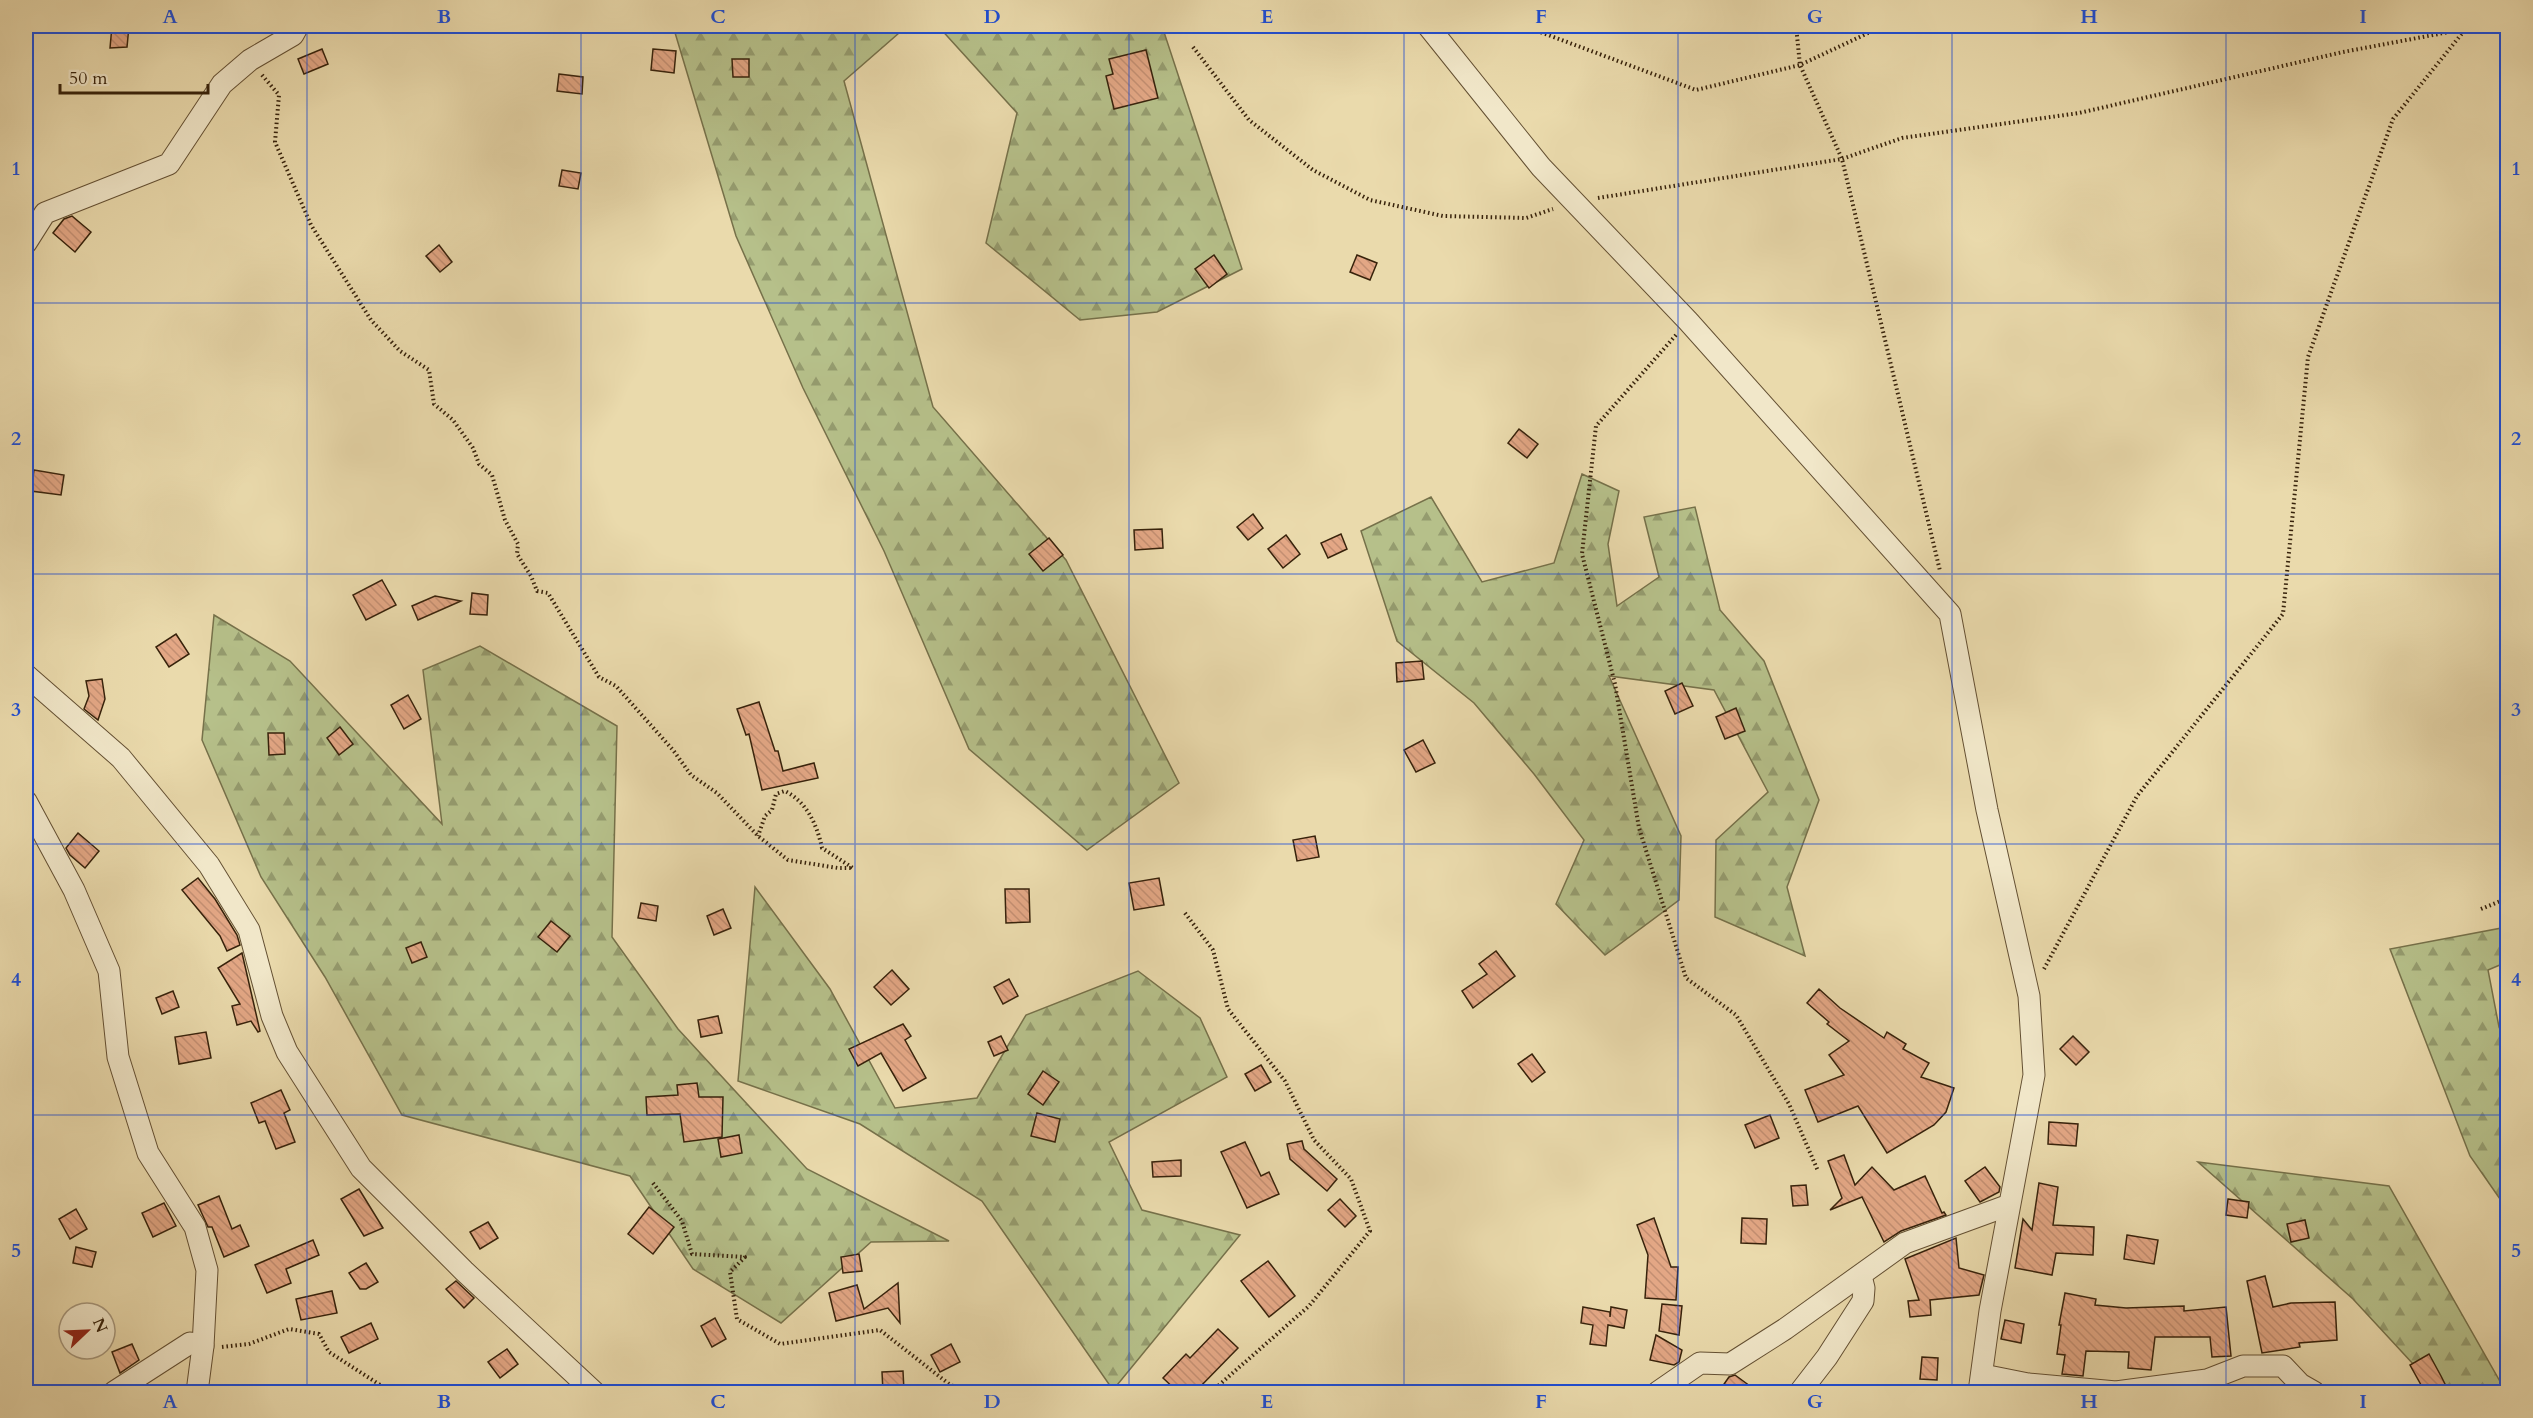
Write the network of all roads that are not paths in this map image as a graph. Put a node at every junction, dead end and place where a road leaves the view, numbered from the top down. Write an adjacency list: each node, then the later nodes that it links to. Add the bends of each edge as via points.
1 (298, 26): 3 (street, via 293,35 250,60 222,84 169,164)
2 (1428, 26): 7 (street, via 1541,167 1688,321 1950,614 1987,810 2029,996 2034,1075)
3 (32, 217): 4 (street)
4 (26, 243)
5 (26, 675): 13 (street, via 120,758 209,865 249,930 272,1016 287,1052 361,1168)
6 (26, 801): 9 (street, via 74,890 109,971 118,1057 148,1153 195,1227 207,1270)
7 (2009, 1205): 8 (street, via 1905,1243); 10 (street)
8 (1861, 1276): 14 (street, via 1730,1364 1700,1363); 15 (street, via 1863,1301)
9 (203, 1346): 11 (street, via 190,1343); 12 (street)
10 (1981, 1384): 16 (street, via 2116,1392 2207,1380 2243,1366 2283,1366)
11 (114, 1392)
12 (198, 1392)
13 (594, 1392)
14 (1658, 1392)
15 (1800, 1392)
16 (2314, 1392)

